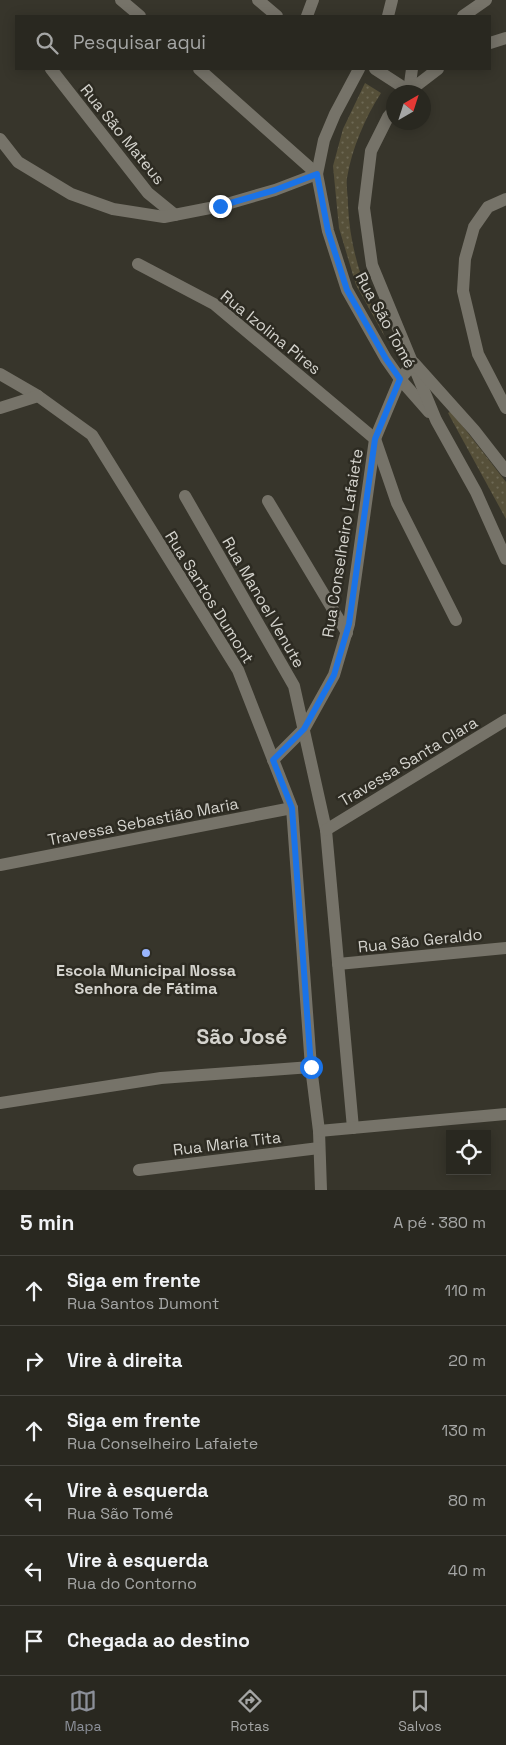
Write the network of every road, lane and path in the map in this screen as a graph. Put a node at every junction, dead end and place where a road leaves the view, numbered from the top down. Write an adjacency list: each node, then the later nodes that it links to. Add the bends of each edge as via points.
1 (121, 0): 6 (street)
2 (258, 0): 7 (street)
3 (313, 0): 8 (street)
4 (392, 0): 9 (street)
5 (486, 0): 10 (street)
6 (139, 15)
7 (276, 15)
8 (307, 15)
9 (388, 15)
10 (464, 15)
11 (506, 38): 12 (street)
12 (491, 43)
13 (52, 70): 26 (street, Rua São Mateus, via 148,193)
14 (200, 70): 24 (street)
15 (376, 70): 19 (street)
16 (412, 70): 20 (street)
17 (437, 70): 21 (street)
18 (353, 71): 24 (street, via 324,140)
19 (399, 85)
20 (410, 85)
21 (418, 85)
22 (386, 121): 28 (street, via 371,151 364,208 372,265)
23 (0, 139): 26 (street, via 18,162 71,194 113,209 164,217)
24 (317, 174): 26 (street, via 275,190); 30 (street, Rua São Tomé, via 328,231 347,290)
25 (506, 199): 33 (street, via 488,207 474,227 465,259 464,291 478,354)
26 (175, 215)
27 (138, 264): 35 (street, Rua Izolina Pires, via 214,304)
28 (414, 363): 30 (street, Rua Conselheiro Lafaiete); 34 (street); 36 (street)
29 (0, 374): 31 (street, Rua Santos Dumont)
30 (400, 379): 34 (street, Rua São Tomé); 35 (street, Rua Conselheiro Lafaiete)
31 (38, 396): 32 (street); 44 (street, Rua Santos Dumont, via 92,435 238,670)
32 (0, 408)
33 (506, 408)
34 (436, 420): 39 (street, via 476,492)
35 (375, 439): 40 (street, via 397,503); 41 (street, Rua Conselheiro Lafaiete)
36 (506, 471)
37 (184, 496): 43 (street, Rua Manoel Venute, via 294,686)
38 (268, 501): 41 (street)
39 (506, 559)
40 (456, 620)
41 (346, 633): 43 (street, Rua Conselheiro Lafaiete, via 334,675)
42 (506, 720): 46 (street, Travessa Santa Clara)
43 (304, 729): 44 (street, Rua Conselheiro Lafaiete); 46 (street)
44 (273, 760): 45 (street, Rua Santos Dumont)
45 (292, 808): 47 (street, Travessa Sebastião Maria); 50 (street, Rua Santos Dumont)
46 (326, 830): 49 (street)
47 (0, 865)
48 (506, 948): 49 (street, Rua São Geraldo)
49 (338, 964): 53 (street)
50 (311, 1067): 51 (street, via 161,1078); 54 (street, Rua Santos Dumont)
51 (0, 1104)
52 (506, 1114): 53 (street)
53 (353, 1128): 54 (street)
54 (319, 1131): 55 (street, Rua Santos Dumont)
55 (320, 1148): 56 (street, Rua Maria Tita); 57 (street, Rua Santos Dumont)
56 (139, 1170)
57 (321, 1190)

